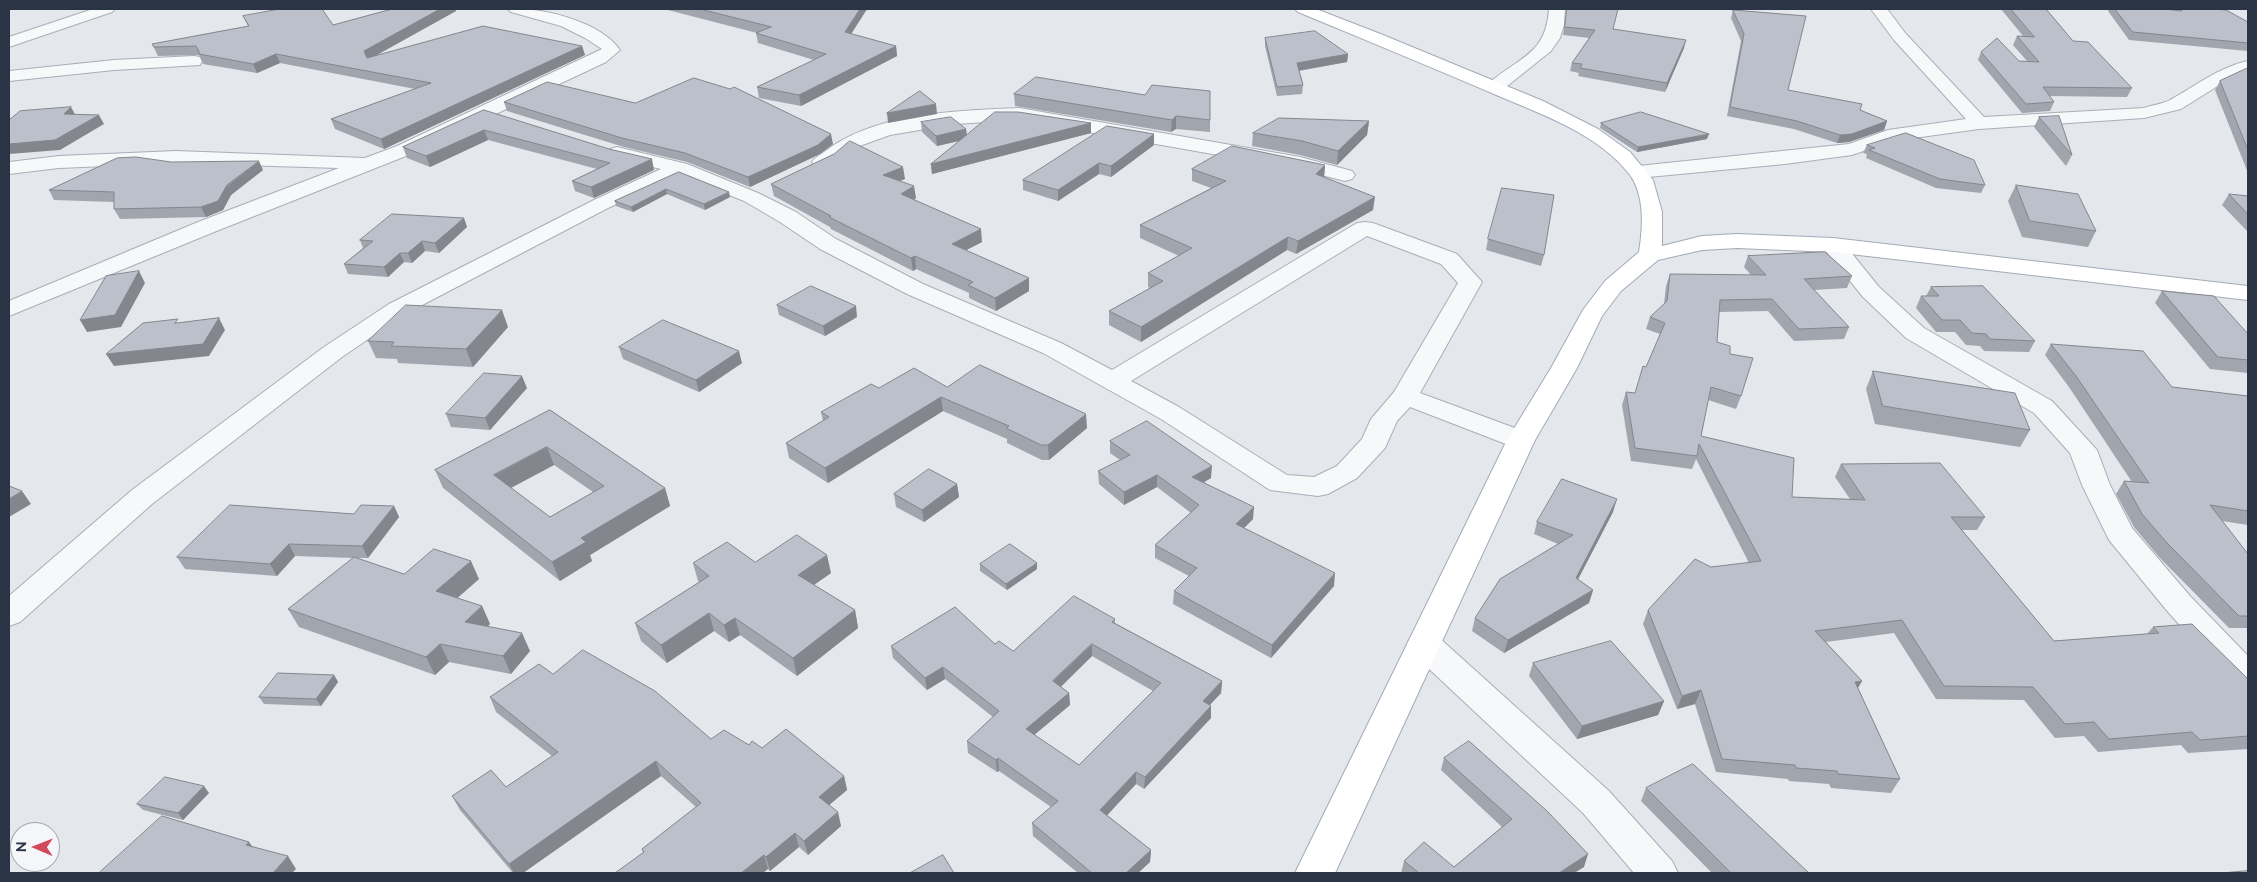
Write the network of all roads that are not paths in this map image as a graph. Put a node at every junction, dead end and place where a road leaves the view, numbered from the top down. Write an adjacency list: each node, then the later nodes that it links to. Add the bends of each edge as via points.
1 (108, 9): 6 (street)
2 (516, 9): 11 (street, via 578,27 612,50)
3 (1303, 9): 10 (main road)
4 (1557, 9): 10 (street, via 1553,39 1545,50)
5 (1879, 9): 13 (street, via 1900,37)
6 (9, 42)
7 (194, 61): 9 (street)
8 (2248, 66): 13 (street, via 2218,78 2176,104 2157,111)
9 (9, 76)
10 (1495, 88): 19 (main road, via 1582,129 1616,151)
11 (488, 112): 12 (street); 15 (street)
12 (519, 122)
13 (1979, 123): 19 (street, via 1888,136 1852,149)
14 (591, 145): 17 (street)
15 (372, 163): 16 (street, via 176,157 59,162); 26 (street, via 206,227)
16 (9, 168)
17 (680, 168): 22 (street); 30 (street, via 601,204 397,309 332,352 142,497)
18 (806, 171): 20 (street, via 828,160 846,145 877,133 978,114 1019,114 1300,163)
19 (1638, 172): 24 (main road, via 1651,209 1654,229)
20 (1345, 175)
21 (775, 186): 22 (street)
22 (751, 197): 27 (street, via 788,216 828,244 915,289 1052,348)
23 (1833, 245): 24 (main road, via 1737,241 1702,244); 25 (main road); 32 (street, via 1872,292 1915,333 2043,407 2083,450 2096,486 2120,533 2179,604)
24 (1650, 255): 29 (main road, via 1613,286 1591,315 1564,368)
25 (2248, 293)
26 (9, 309)
27 (1112, 381): 28 (street, via 1170,413 1280,483 1318,488 1347,472 1374,442 1384,419); 28 (street, via 1366,228 1449,259 1470,282)
28 (1405, 396): 29 (street)
29 (1520, 440): 31 (main road)
30 (9, 614)
31 (1424, 644): 33 (main road); 34 (street, via 1596,802)
32 (2248, 678)
33 (1315, 873)
34 (1658, 873)

